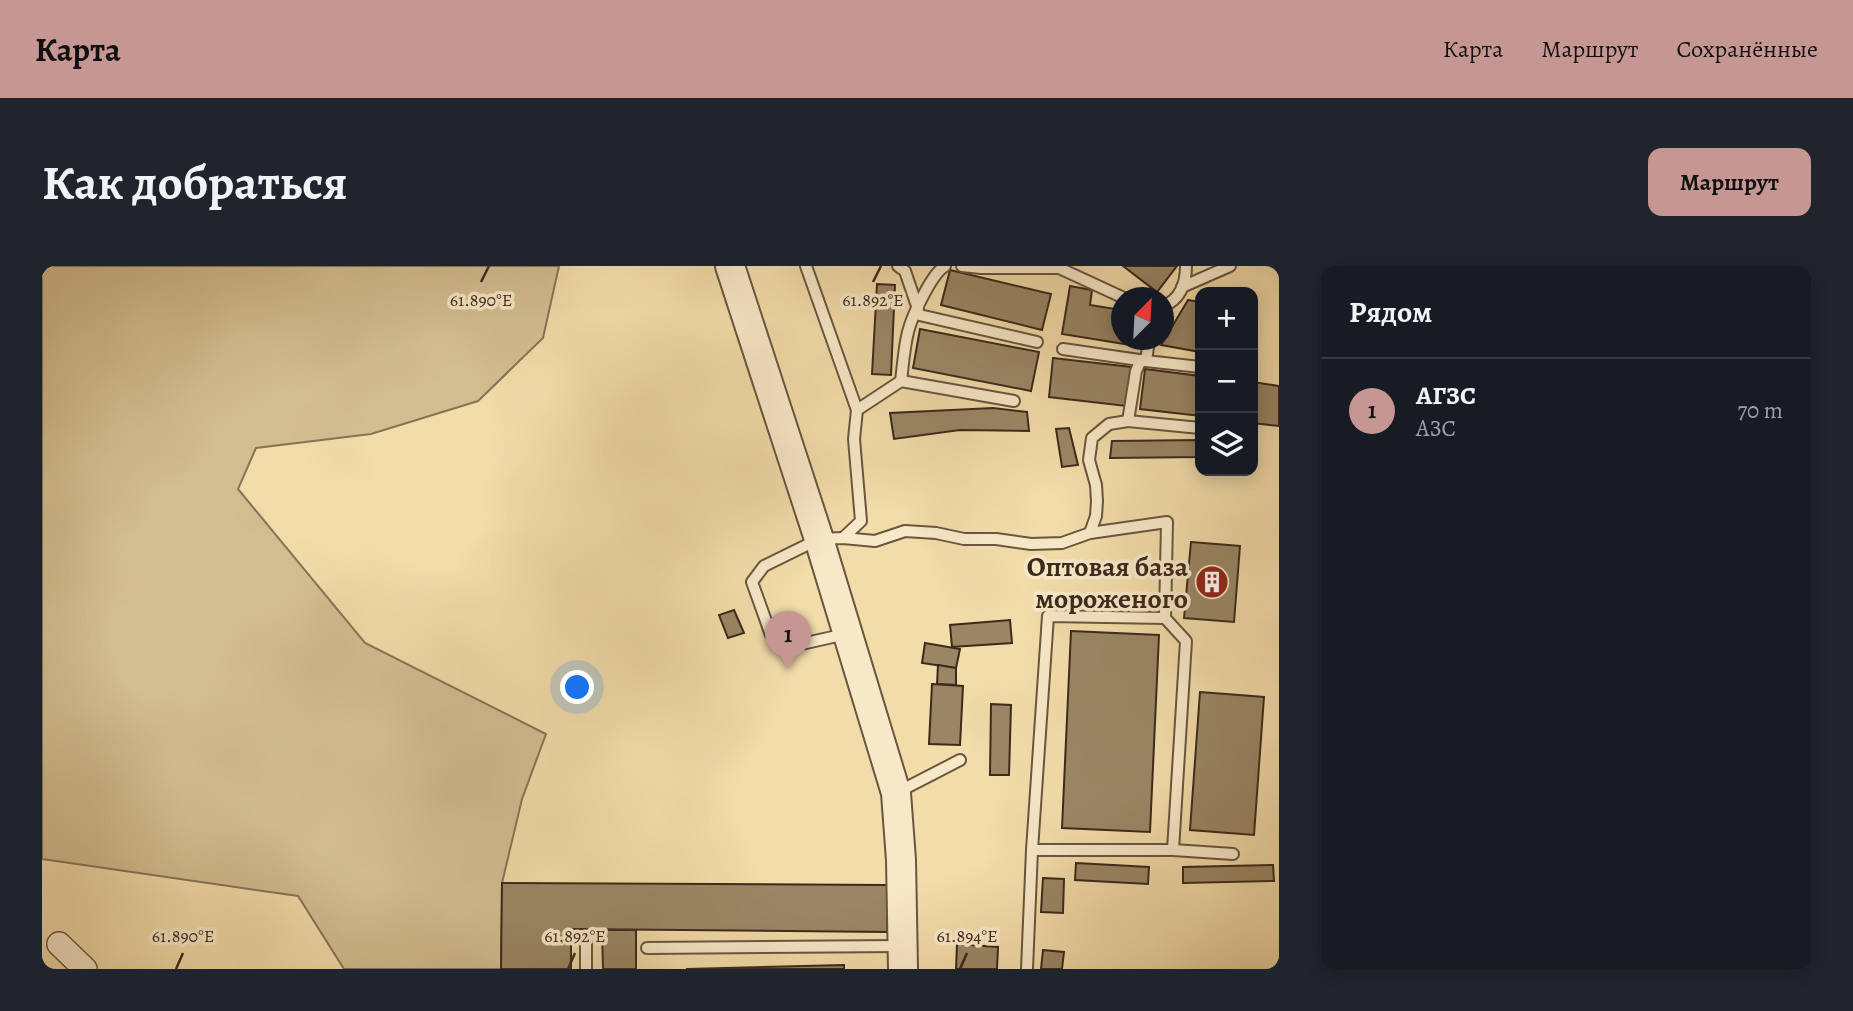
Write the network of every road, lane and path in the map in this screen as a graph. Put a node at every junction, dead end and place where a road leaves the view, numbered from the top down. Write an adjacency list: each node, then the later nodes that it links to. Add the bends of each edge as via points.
1 (730, 266): 24 (street)
2 (806, 266): 20 (lane)
3 (898, 266): 12 (lane, via 905,271)
4 (946, 266): 12 (lane, via 939,269)
5 (962, 266): 8 (lane)
6 (1186, 266): 9 (lane)
7 (1230, 266): 9 (lane)
8 (1010, 267): 10 (lane, via 1059,268)
9 (1182, 287): 11 (lane)
10 (1111, 292)
11 (1174, 300)
12 (916, 312): 13 (lane); 18 (lane, via 908,330)
13 (1037, 342)
14 (1063, 349): 16 (lane)
15 (1146, 350): 16 (lane)
16 (1143, 361): 17 (lane); 21 (lane, via 1136,372)
17 (1195, 366)
18 (901, 381): 19 (lane); 20 (lane)
19 (1014, 401)
20 (856, 410): 24 (lane, via 861,521)
21 (1128, 421): 22 (lane); 23 (lane, via 1109,424 1092,438 1089,460 1097,501)
22 (1195, 428)
23 (1090, 533): 24 (lane, via 1062,543 1031,544 905,531 876,541); 25 (lane, via 1167,522)
24 (831, 538): 26 (street); 26 (lane, via 764,566 752,582 771,635 797,645)
25 (1165, 618): 29 (lane, via 1048,616); 30 (lane, via 1186,641)
26 (847, 634): 28 (street)
27 (960, 760): 28 (lane)
28 (896, 793): 35 (street)
29 (1032, 849): 30 (lane); 38 (lane)
30 (1172, 850): 31 (lane)
31 (1233, 854)
32 (586, 943): 37 (lane)
33 (59, 944): 36 (street)
34 (648, 948): 35 (lane)
35 (903, 958)
36 (85, 969)
37 (586, 969)
38 (1027, 969)

